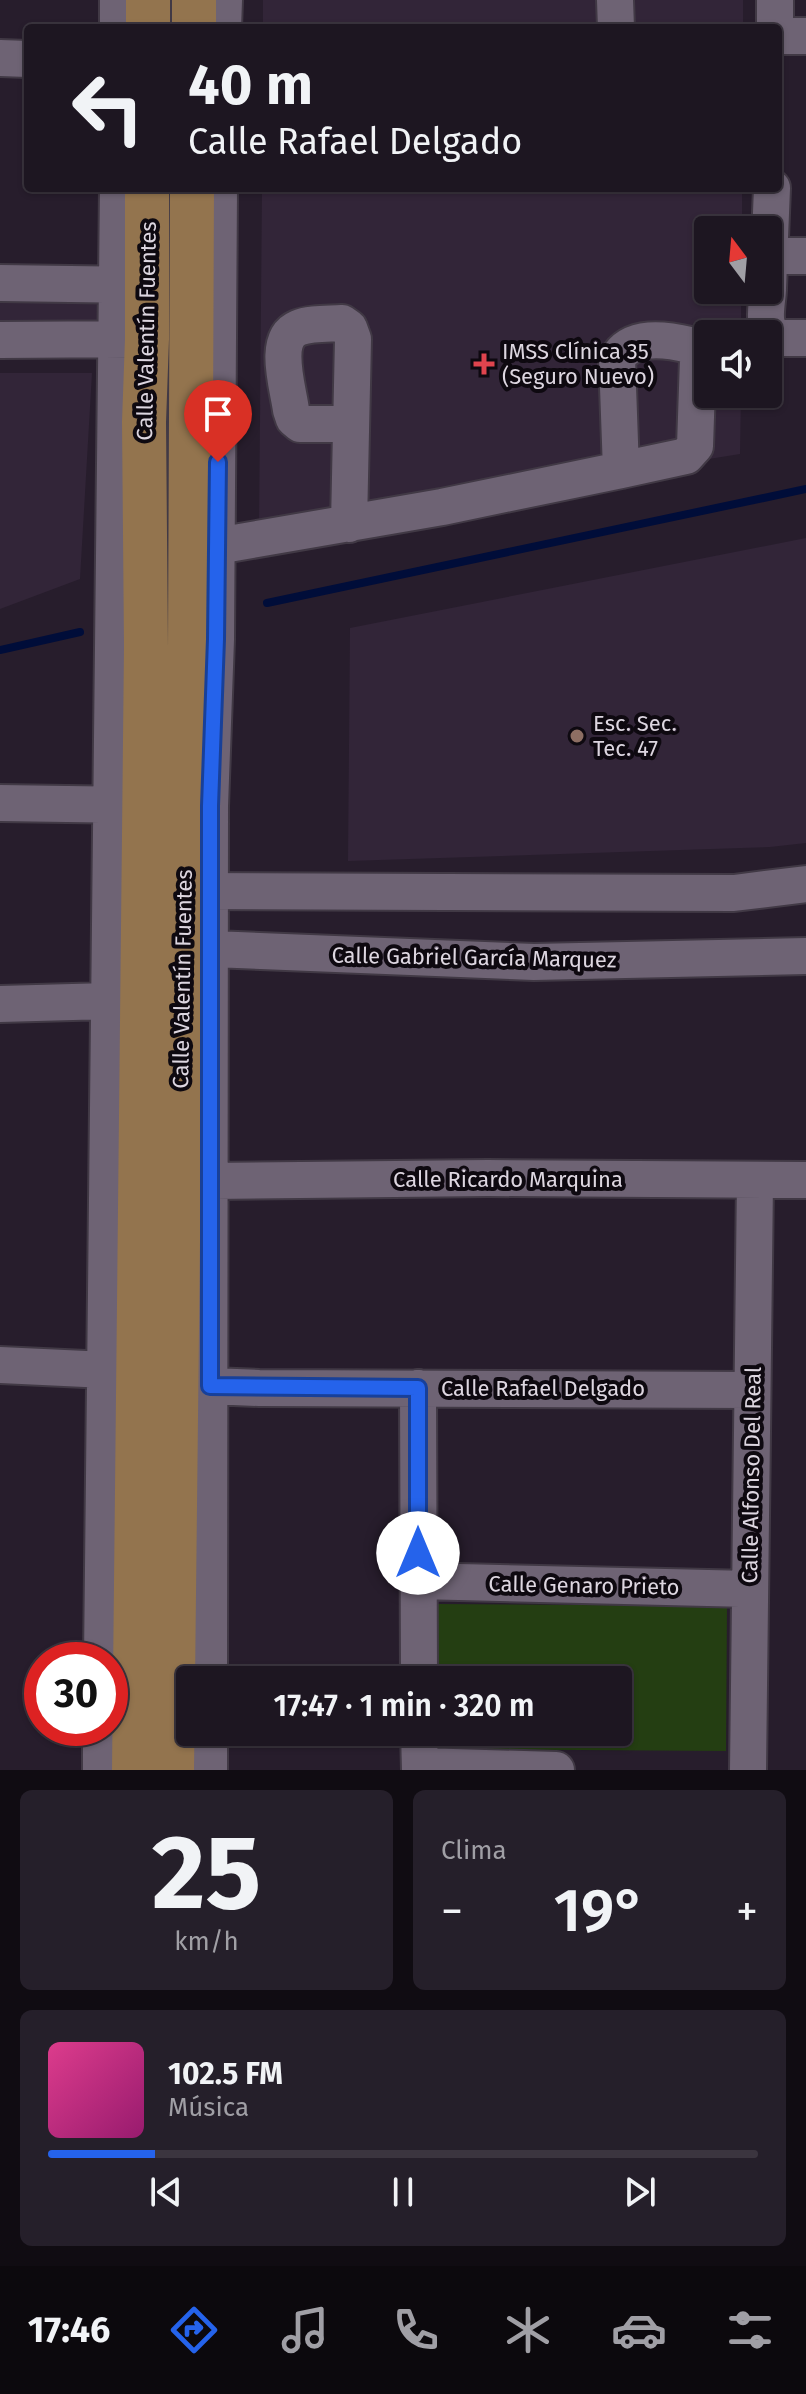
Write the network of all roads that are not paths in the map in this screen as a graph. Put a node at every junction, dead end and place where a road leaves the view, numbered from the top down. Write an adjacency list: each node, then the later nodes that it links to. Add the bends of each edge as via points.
1 (118, 0): 7 (street)
2 (148, 0): 8 (main road)
3 (194, 0): 9 (main road)
4 (224, 0): 10 (street)
5 (615, 0): 11 (street)
6 (775, 0): 12 (street)
7 (118, 24)
8 (148, 24)
9 (194, 24)
10 (223, 24)
11 (616, 24)
12 (775, 24)
13 (782, 36): 14 (street)
14 (806, 36)
15 (0, 58): 16 (street)
16 (24, 59)
17 (119, 192): 26 (street)
18 (146, 192): 26 (main road, Calle Valentín Fuentes)
19 (192, 192): 27 (main road, Calle Valentín Fuentes)
20 (218, 192): 27 (street)
21 (772, 192): 22 (street)
22 (771, 216)
23 (806, 256): 24 (street)
24 (782, 270)
25 (0, 283): 26 (street)
26 (133, 285): 27 (street); 30 (main road, Calle Valentín Fuentes)
27 (204, 286): 30 (main road, Calle Valentín Fuentes)
28 (767, 304): 29 (street, via 766,326 775,338)
29 (806, 338)
30 (168, 339): 31 (street); 35 (main road, Calle Valentín Fuentes); 37 (main road, Calle Valentín Fuentes, via 144,422 129,648)
31 (0, 340)
32 (351, 424): 34 (street)
33 (621, 470): 34 (street)
34 (349, 524): 35 (street)
35 (208, 557): 37 (main road, Calle Valentín Fuentes, via 203,643)
36 (0, 803): 37 (street)
37 (163, 805): 39 (main road, Calle Valentín Fuentes); 42 (street)
38 (806, 884): 39 (street, via 734,893)
39 (179, 890): 40 (main road, Calle Valentín Fuentes)
40 (179, 947): 41 (street, Calle Gabriel García Marquez, via 534,962); 46 (street); 48 (main road, Calle Valentín Fuentes)
41 (806, 956)
42 (109, 1001): 43 (street); 48 (street)
43 (0, 1004)
44 (755, 1180): 45 (street, Calle Ricardo Marquina); 46 (street, Calle Ricardo Marquina); 50 (street, Calle Alfonso Del Real)
45 (806, 1180)
46 (210, 1181): 48 (street)
47 (0, 1365): 48 (street, Calle Rafael Delgado)
48 (157, 1376): 49 (street, Calle Rafael Delgado); 53 (street); 54 (street); 60 (main road, Calle Valentín Fuentes); 61 (main road, Calle Valentín Fuentes)
49 (418, 1388): 50 (street, Calle Rafael Delgado); 51 (street)
50 (752, 1390): 52 (street, Calle Alfonso Del Real)
51 (418, 1581): 52 (street, Calle Genaro Prieto); 55 (street)
52 (750, 1589): 64 (street, Calle Alfonso Del Real)
53 (105, 1642)
54 (207, 1666)
55 (419, 1666)
56 (101, 1746): 59 (street)
57 (209, 1746): 62 (street)
58 (420, 1756): 63 (street)
59 (101, 1770)
60 (134, 1770)
61 (172, 1770)
62 (209, 1770)
63 (556, 1770)
64 (748, 1770)

